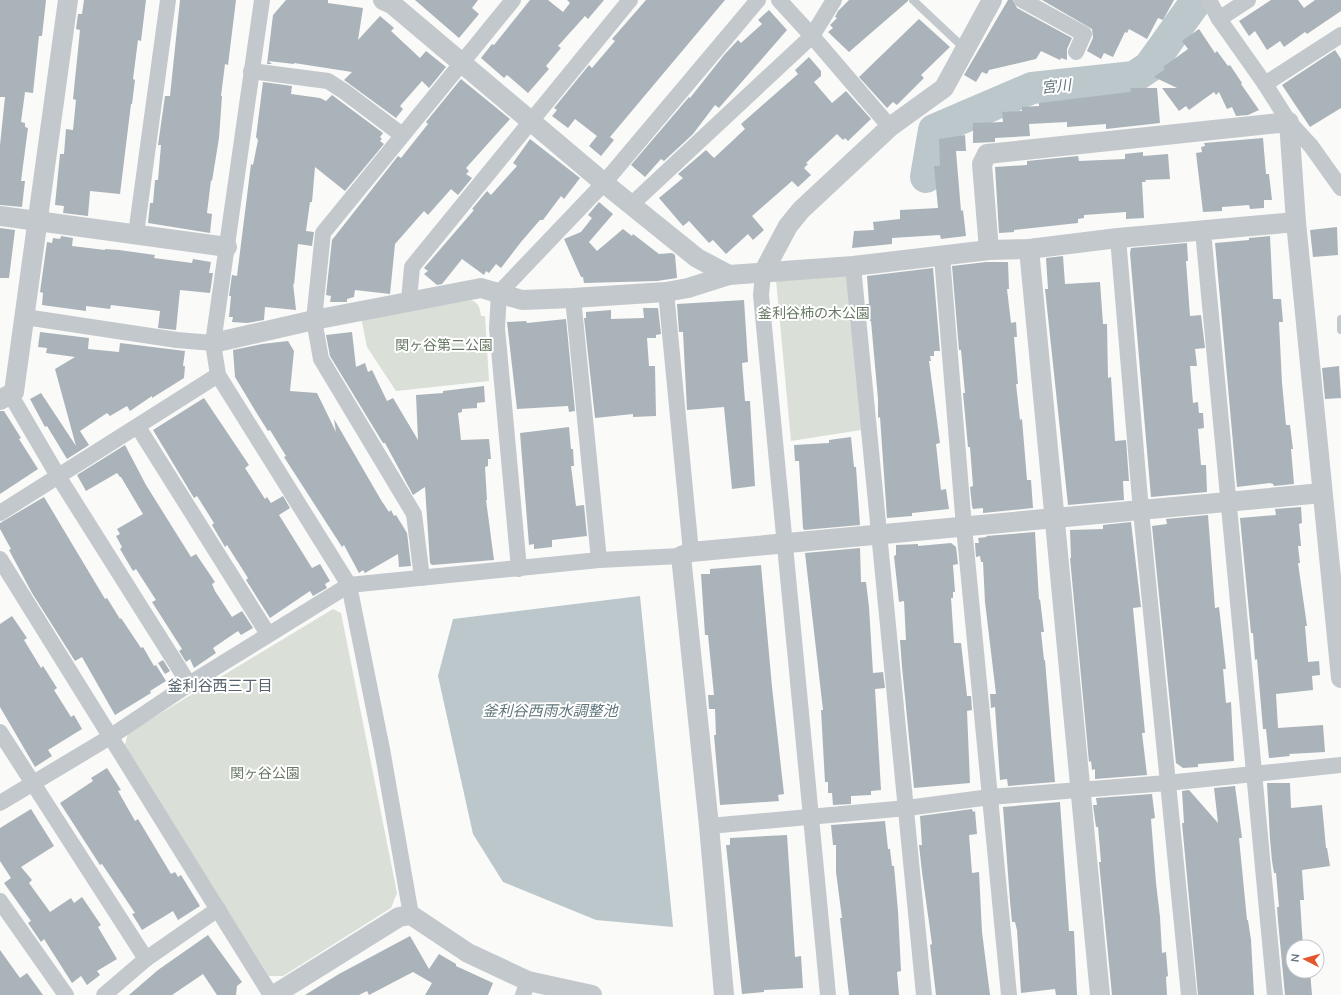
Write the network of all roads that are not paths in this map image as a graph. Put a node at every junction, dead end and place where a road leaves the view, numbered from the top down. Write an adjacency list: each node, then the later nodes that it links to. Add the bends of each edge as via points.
1 (68, 0): 31 (street)
2 (168, 0): 34 (street)
3 (262, 0): 21 (street)
4 (512, 0): 20 (street)
5 (630, 0): 23 (street)
6 (758, 0): 27 (street)
7 (779, 0): 17 (street)
8 (834, 0): 17 (street)
9 (913, 0): 18 (lane)
10 (992, 0): 18 (street)
11 (1022, 0): 19 (street, via 1084,34)
12 (1209, 0): 15 (street)
13 (1248, 0): 15 (street)
14 (390, 1): 20 (street)
15 (1218, 17): 22 (street)
16 (1341, 35): 22 (street)
17 (812, 36): 25 (street); 29 (street)
18 (966, 49): 25 (street, via 944,88)
19 (1076, 52)
20 (461, 63): 23 (street); 26 (street)
21 (251, 71): 26 (street, via 328,81); 36 (street)
22 (1265, 84): 24 (street)
23 (531, 120): 27 (street); 46 (street, via 412,267)
24 (1289, 122): 28 (street, via 1311,146); 32 (street); 38 (street, via 987,154 982,164)
25 (890, 127): 41 (street, via 801,210 788,226)
26 (402, 135): 49 (street, via 323,232)
27 (604, 183): 29 (street); 44 (street)
28 (1341, 188)
29 (632, 204): 42 (street, via 697,258)
30 (0, 216): 31 (street)
31 (39, 220): 34 (street); 47 (street)
32 (1296, 222): 33 (street); 56 (street)
33 (1203, 231): 35 (street); 57 (street)
34 (136, 234): 36 (street)
35 (1118, 238): 37 (street); 58 (street)
36 (227, 247): 51 (street)
37 (1028, 249): 38 (street); 60 (street)
38 (989, 250): 39 (street)
39 (942, 257): 40 (street); 61 (street)
40 (853, 266): 41 (street); 62 (street)
41 (763, 273): 42 (street); 63 (street, via 761,295)
42 (729, 275): 43 (street)
43 (666, 292): 45 (street); 64 (street)
44 (499, 293): 45 (street, via 522,300); 46 (street, via 481,288); 67 (street, via 497,328)
45 (574, 298): 66 (street)
46 (409, 300): 49 (street)
47 (25, 316): 51 (street, via 177,340); 53 (street, via 14,392)
48 (1341, 319): 50 (lane)
49 (314, 320): 51 (street); 68 (street, via 321,359 414,514)
50 (1341, 330)
51 (213, 343): 52 (street)
52 (218, 375): 54 (street); 69 (street)
53 (5, 397): 55 (street)
54 (138, 427): 55 (street); 70 (street)
55 (58, 476): 59 (street); 72 (street)
56 (1322, 493): 57 (street); 71 (street)
57 (1228, 503): 58 (street); 76 (street)
58 (1141, 511): 60 (street); 78 (street)
59 (0, 513)
60 (1054, 519): 61 (street); 79 (street)
61 (964, 527): 62 (street); 80 (street)
62 (880, 535): 63 (street); 82 (street)
63 (784, 543): 64 (street); 83 (street)
64 (686, 554): 66 (street); 84 (street)
65 (0, 559): 74 (street)
66 (599, 560): 67 (street)
67 (519, 569): 68 (street)
68 (422, 578): 69 (street)
69 (349, 585): 70 (street); 87 (street, via 382,749)
70 (268, 634): 72 (street)
71 (1341, 677)
72 (190, 684): 74 (street)
73 (0, 732): 77 (street)
74 (110, 737): 77 (street); 86 (street)
75 (1341, 765): 76 (street)
76 (1255, 774): 78 (street); 100 (street)
77 (32, 782): 81 (street); 88 (street)
78 (1167, 783): 79 (street); 99 (street)
79 (1080, 790): 80 (street); 98 (street)
80 (990, 797): 82 (street); 97 (street)
81 (0, 803)
82 (906, 808): 83 (street); 96 (street)
83 (809, 815): 84 (street); 95 (street)
84 (709, 826): 94 (street)
85 (0, 901): 90 (street)
86 (218, 909): 88 (street); 92 (street)
87 (411, 915): 89 (street); 92 (street, via 399,917)
88 (146, 959): 91 (street)
89 (525, 988): 93 (street)
90 (66, 995)
91 (104, 995)
92 (273, 995)
93 (592, 995)
94 (724, 995)
95 (828, 995)
96 (924, 995)
97 (1008, 995)
98 (1100, 995)
99 (1189, 995)
100 (1275, 995)

